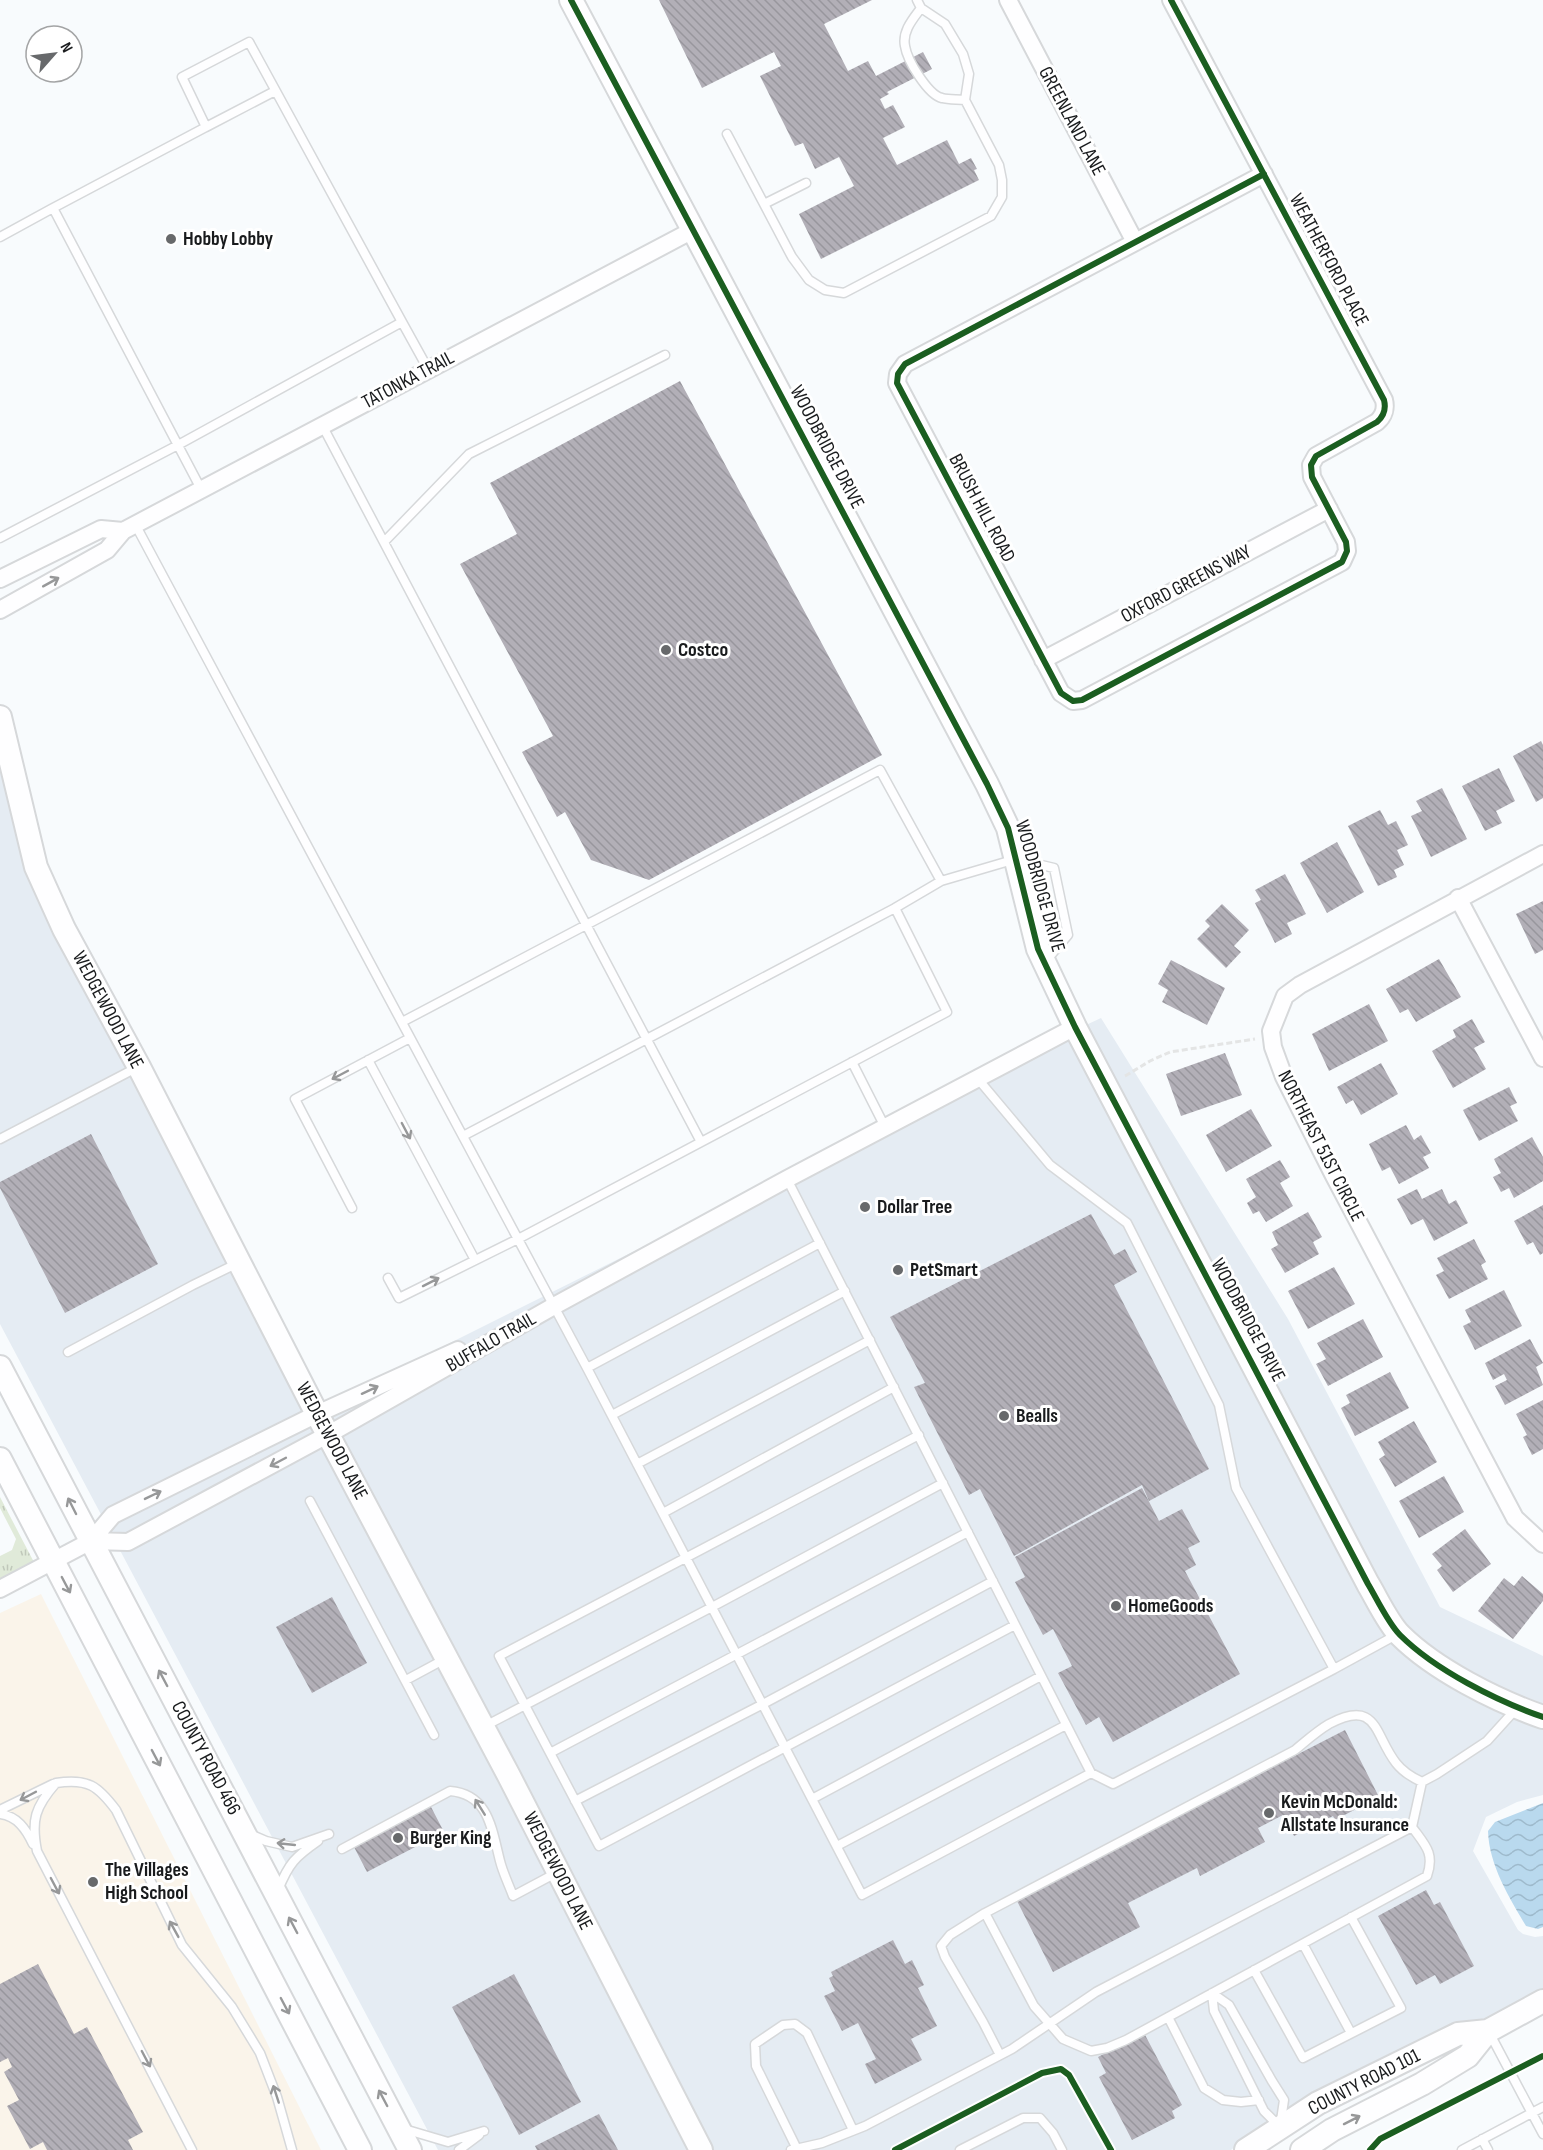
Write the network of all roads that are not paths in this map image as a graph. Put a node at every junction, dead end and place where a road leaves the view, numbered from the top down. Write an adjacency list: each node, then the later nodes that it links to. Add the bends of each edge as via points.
1 (571, 0): 13 (street, WOODBRIDGE DRIVE)
2 (1008, 0): 15 (street, GREENLAND LANE)
3 (1171, 0): 9 (street, WEATHERFORD PLACE)
4 (919, 4): 6 (lane, via 945,24 963,54 969,74); 6 (lane, via 904,46 915,69 926,87 940,98)
5 (275, 91): 7 (lane); 7 (lane, via 249,42 182,77); 16 (lane)
6 (965, 100): 11 (lane, via 999,165 1002,197 991,216 844,293 825,290 809,280)
7 (206, 127): 12 (lane)
8 (728, 134): 11 (lane)
9 (1264, 174): 15 (street, BRUSH HILL ROAD); 22 (street, WEATHERFORD PLACE, via 1385,403 1377,422 1313,458 1311,473)
10 (806, 183): 11 (lane)
11 (764, 204)
12 (53, 208): 14 (lane); 20 (lane)
13 (693, 230): 18 (street, TATONKA TRAIL); 32 (street, WOODBRIDGE DRIVE, via 987,784 1008,828)
14 (0, 237)
15 (1135, 242): 28 (street, BRUSH HILL ROAD, via 905,364 897,378)
16 (402, 322): 18 (lane); 20 (lane)
17 (665, 355): 25 (lane, via 470,454)
18 (428, 369): 19 (street, TATONKA TRAIL)
19 (322, 425): 21 (street, TATONKA TRAIL); 25 (lane)
20 (178, 445): 21 (lane); 24 (lane)
21 (201, 489): 23 (street, TATONKA TRAIL)
22 (1329, 509): 28 (street, OXFORD GREENS WAY); 28 (street, BRUSH HILL ROAD, via 1348,546 1339,564 1082,700 1073,701 1062,695)
23 (129, 527): 26 (street, via 101,529); 27 (street, one-way to 23, via 107,550); 38 (lane)
24 (0, 538)
25 (384, 542): 36 (lane)
26 (0, 579)
27 (0, 610)
28 (1043, 660)
29 (0, 717): 30 (street, WEDGEWOOD LANE)
30 (6, 766): 45 (street, WEDGEWOOD LANE, via 36,867 64,929)
31 (1543, 854): 34 (street)
32 (1017, 859): 33 (lane); 37 (street, WOODBRIDGE DRIVE, via 1038,949); 37 (lane, via 1054,868 1068,935)
33 (941, 881): 35 (lane); 36 (lane, via 880,770)
34 (1458, 898): 42 (street); 76 (street, NORTHEAST 51ST CIRCLE, via 1285,996 1271,1031 1273,1047 1284,1077 1500,1491 1515,1518)
35 (895, 908): 41 (lane); 44 (lane, via 947,1012)
36 (585, 925): 38 (lane); 41 (lane)
37 (1045, 962): 39 (street, WOODBRIDGE DRIVE)
38 (402, 1022): 40 (lane)
39 (1075, 1027): 46 (street); 83 (street, WOODBRIDGE DRIVE)
40 (410, 1038): 43 (lane); 48 (lane)
41 (648, 1039): 48 (lane); 50 (lane)
42 (1543, 1058)
43 (368, 1060): 52 (lane, one-way to 52, via 295,1099); 55 (lane, one-way to 55)
44 (852, 1062): 47 (lane); 50 (lane)
45 (139, 1067): 49 (lane); 56 (street, WEDGEWOOD LANE)
46 (978, 1079): 47 (street); 86 (lane, via 1050,1165 1127,1223 1219,1404 1236,1488)
47 (885, 1127): 51 (street)
48 (463, 1136): 53 (lane)
49 (0, 1139)
50 (701, 1142): 53 (lane)
51 (787, 1179): 54 (lane); 59 (street)
52 (352, 1208)
53 (518, 1239): 55 (lane); 59 (lane)
54 (820, 1243): 58 (lane); 63 (lane)
55 (475, 1260): 57 (lane, one-way to 55, via 399,1298)
56 (240, 1262): 61 (lane); 65 (street, WEDGEWOOD LANE)
57 (388, 1278)
58 (845, 1291): 60 (lane); 66 (lane)
59 (554, 1305): 63 (lane); 65 (street, BUFFALO TRAIL, one-way to 59); 67 (street, BUFFALO TRAIL)
60 (870, 1340): 64 (lane); 70 (lane)
61 (68, 1352)
62 (0, 1367): 75 (street, COUNTY ROAD 466, one-way to 62)
63 (587, 1368): 66 (lane)
64 (894, 1387): 68 (lane); 73 (lane)
65 (317, 1414): 67 (street, WEDGEWOOD LANE); 75 (street, BUFFALO TRAIL, one-way to 65, via 113,1515)
66 (612, 1415): 70 (lane)
67 (329, 1434): 75 (street, BUFFALO TRAIL, one-way to 75, via 128,1542); 85 (street, WEDGEWOOD LANE)
68 (919, 1435): 71 (lane); 77 (lane)
69 (0, 1459): 78 (street)
70 (637, 1464): 73 (lane)
71 (943, 1483): 74 (lane); 81 (lane)
72 (310, 1501): 88 (lane)
73 (663, 1513): 77 (lane)
74 (968, 1532): 79 (lane); 84 (lane)
75 (91, 1541): 78 (street); 105 (street, COUNTY ROAD 466, one-way to 75)
76 (1543, 1544)
77 (687, 1559): 81 (lane); 90 (lane, via 499,1656)
78 (53, 1560): 80 (street); 133 (street, one-way to 133)
79 (993, 1581): 82 (lane); 89 (lane)
80 (0, 1589)
81 (712, 1607): 84 (lane); 90 (lane)
82 (1016, 1625): 87 (lane); 96 (lane)
83 (1398, 1634): 86 (lane); 91 (street, WOODBRIDGE DRIVE, via 1446,1671)
84 (737, 1655): 89 (lane); 97 (lane)
85 (447, 1658): 88 (lane); 94 (street, WEDGEWOOD LANE)
86 (1334, 1669): 98 (lane, via 1113,1784)
87 (1041, 1676): 93 (lane); 101 (lane)
88 (406, 1680): 95 (lane)
89 (763, 1704): 96 (lane); 102 (lane)
90 (525, 1705): 94 (lane); 97 (lane)
91 (1517, 1708): 92 (street, WOODBRIDGE DRIVE); 99 (lane, via 1487,1741)
92 (1543, 1717)
93 (1066, 1725): 98 (lane); 106 (lane)
94 (483, 1727): 109 (street, WEDGEWOOD LANE)
95 (434, 1735)
96 (786, 1749): 101 (lane); 102 (lane, via 599,1846)
97 (550, 1754): 102 (lane)
98 (1091, 1773): 106 (lane, via 862,1895)
99 (1422, 1782): 104 (lane); 111 (lane, via 1408,1776 1395,1762 1374,1722 1359,1716 1344,1718 1327,1725 1295,1749)
100 (56, 1783): 103 (lane, one-way to 103); 108 (lane, via 37,1810 33,1830); 132 (lane, one-way to 100, via 260,2053 232,2007 182,1945 116,1810 103,1793 89,1784)
101 (812, 1799): 106 (lane)
102 (575, 1801)
103 (0, 1812): 108 (lane, via 22,1825)
104 (1412, 1827): 112 (lane, via 1426,1847 1431,1863 1427,1876); 118 (lane, via 1096,1992)
105 (244, 1831): 110 (street, COUNTY ROAD 466); 110 (lane, one-way to 105, via 295,1857 329,1834 292,1847)
106 (837, 1846)
107 (342, 1849): 109 (lane, one-way to 107, via 513,1896 485,1814 474,1798 463,1792 450,1791)
108 (37, 1851): 131 (lane, one-way to 131)
109 (558, 1872): 136 (street, WEDGEWOOD LANE)
110 (276, 1893): 125 (street, COUNTY ROAD 466, one-way to 110)
111 (985, 1912): 118 (lane, via 1034,2006); 121 (lane, via 950,1935 941,1946)
112 (1351, 1917): 113 (lane); 120 (lane, via 1401,2008)
113 (1303, 1944): 114 (lane); 120 (lane)
114 (1254, 1970): 115 (lane); 120 (lane, via 1303,2058)
115 (1212, 1993): 117 (lane); 122 (lane, via 1214,2011); 126 (lane, via 1229,2005 1284,2100)
116 (1543, 2001): 119 (street, COUNTY ROAD 101)
117 (1168, 2017): 118 (lane, via 1126,2040 1090,2051 1063,2039); 122 (lane, via 1204,2088 1223,2100)
118 (1048, 2023): 121 (lane)
119 (1488, 2031): 124 (lane); 126 (street, COUNTY ROAD 101, via 1458,2034 1318,2103); 141 (street, COUNTY ROAD 101, one-way to 119, via 1468,2056)
120 (1351, 2033)
121 (1000, 2055): 127 (lane)
122 (1259, 2100): 126 (lane)
123 (1543, 2107): 124 (lane)
124 (1532, 2113): 128 (lane); 129 (lane)
125 (399, 2127): 134 (street, COUNTY ROAD 466); 135 (lane, via 448,2142 484,2131)
126 (1280, 2127): 139 (street, COUNTY ROAD 101); 140 (street)
127 (853, 2130): 130 (lane); 130 (lane, via 807,2033 795,2024 783,2025 755,2044 756,2066)
128 (1543, 2134)
129 (1482, 2139): 142 (lane); 143 (lane)
130 (794, 2149)
131 (192, 2150)
132 (292, 2150)
133 (360, 2150)
134 (410, 2150)
135 (459, 2150)
136 (701, 2150)
137 (960, 2150): 138 (lane, via 1023,2118 1040,2118)
138 (1062, 2150)
139 (1246, 2150)
140 (1293, 2150)
141 (1302, 2150)
142 (1462, 2150)
143 (1488, 2150)

